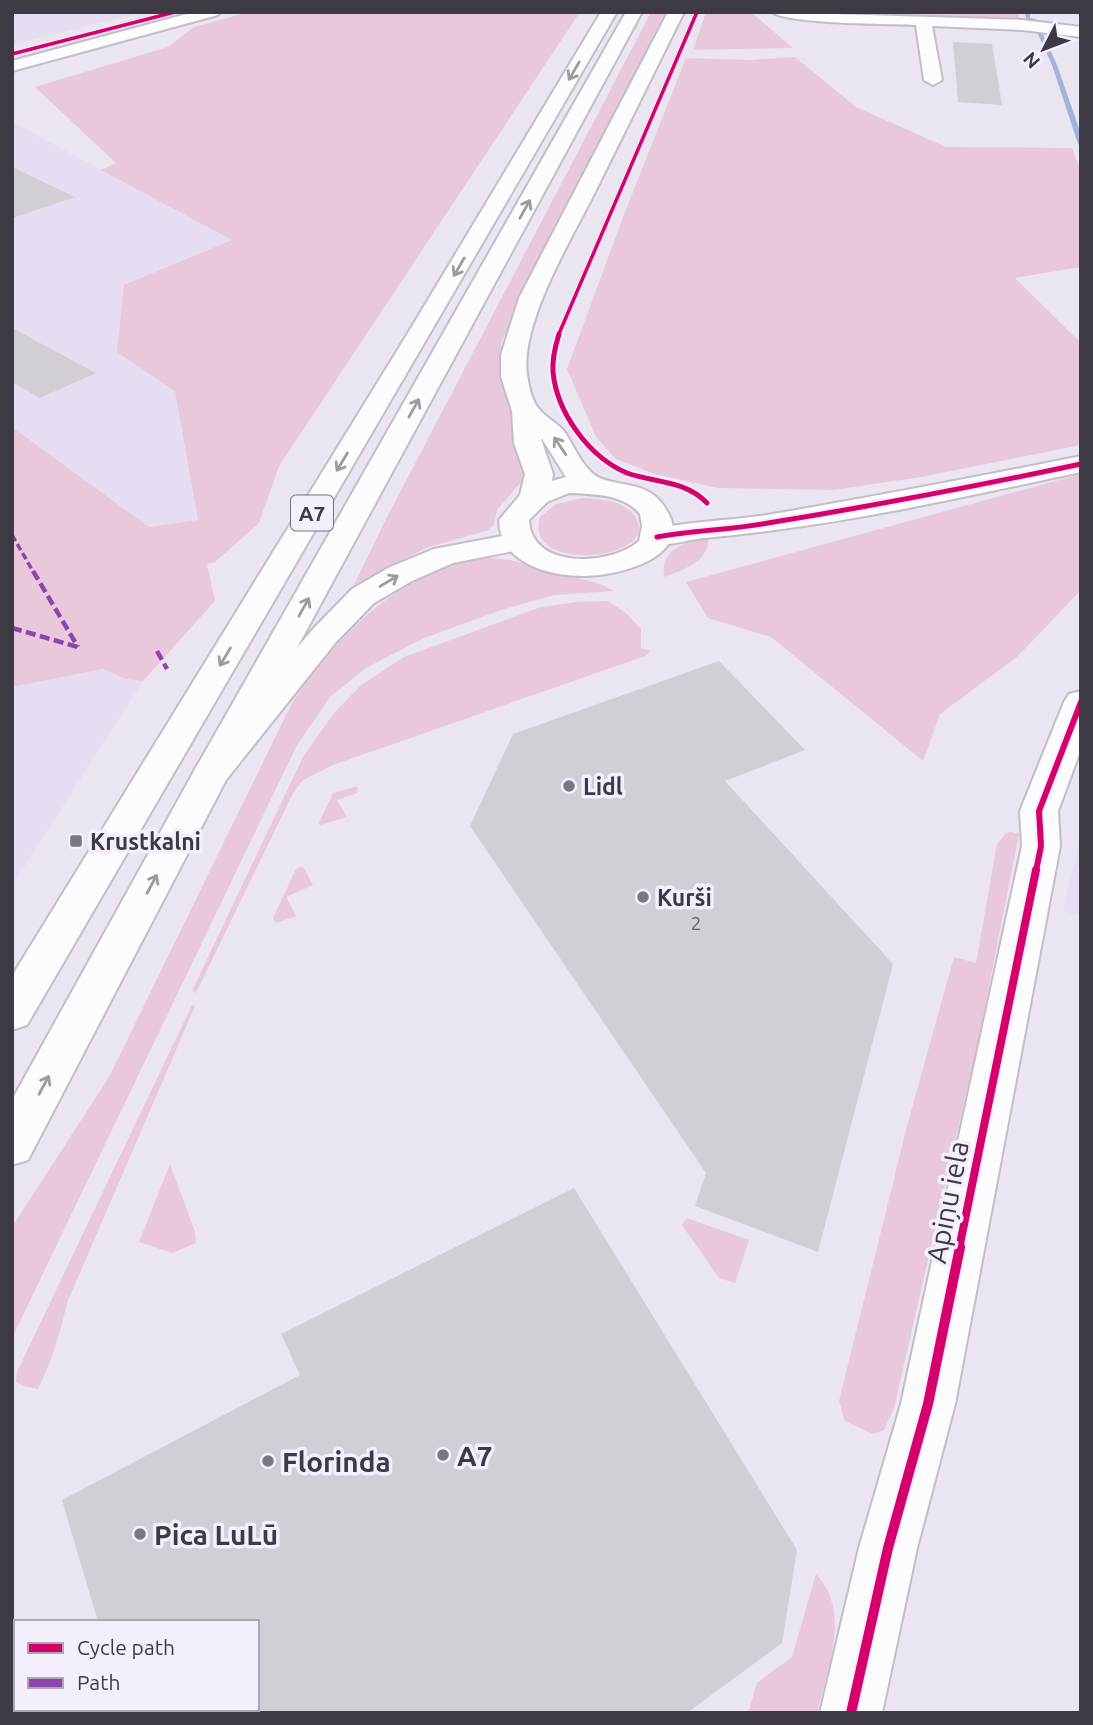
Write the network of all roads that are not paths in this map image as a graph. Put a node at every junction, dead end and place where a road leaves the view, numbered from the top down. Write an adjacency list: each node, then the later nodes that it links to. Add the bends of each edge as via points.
1 (213, 12): 8 (main road)
2 (609, 12): 20 (main road, A7, one-way to 20)
3 (634, 12): 19 (main road, A7, one-way to 3)
4 (676, 12): 10 (main road, via 531,298 513,355 514,377)
5 (780, 12): 6 (main road)
6 (923, 21): 7 (main road); 9 (main road)
7 (1081, 32)
8 (12, 66)
9 (933, 80)
10 (525, 411): 12 (main road, one-way to 10, via 552,434); 13 (main road, via 528,443 539,474)
11 (1081, 464): 15 (main road)
12 (591, 485): 13 (main road, via 569,485); 14 (main road, via 620,491)
13 (534, 496): 17 (main road, via 513,520)
14 (650, 505): 15 (main road, via 676,510); 16 (main road, via 657,519)
15 (821, 513): 16 (main road)
16 (657, 537): 17 (main road, via 647,551 630,559 586,567 541,559)
17 (518, 542): 19 (main road, one-way to 17, via 325,635 363,596 445,555)
18 (1081, 702): 22 (main road, Apiņu iela, via 1039,811 1041,846 928,1404 888,1548)
19 (211, 774): 21 (main road, A7, one-way to 19)
20 (12, 1013)
21 (12, 1145)
22 (851, 1713)

